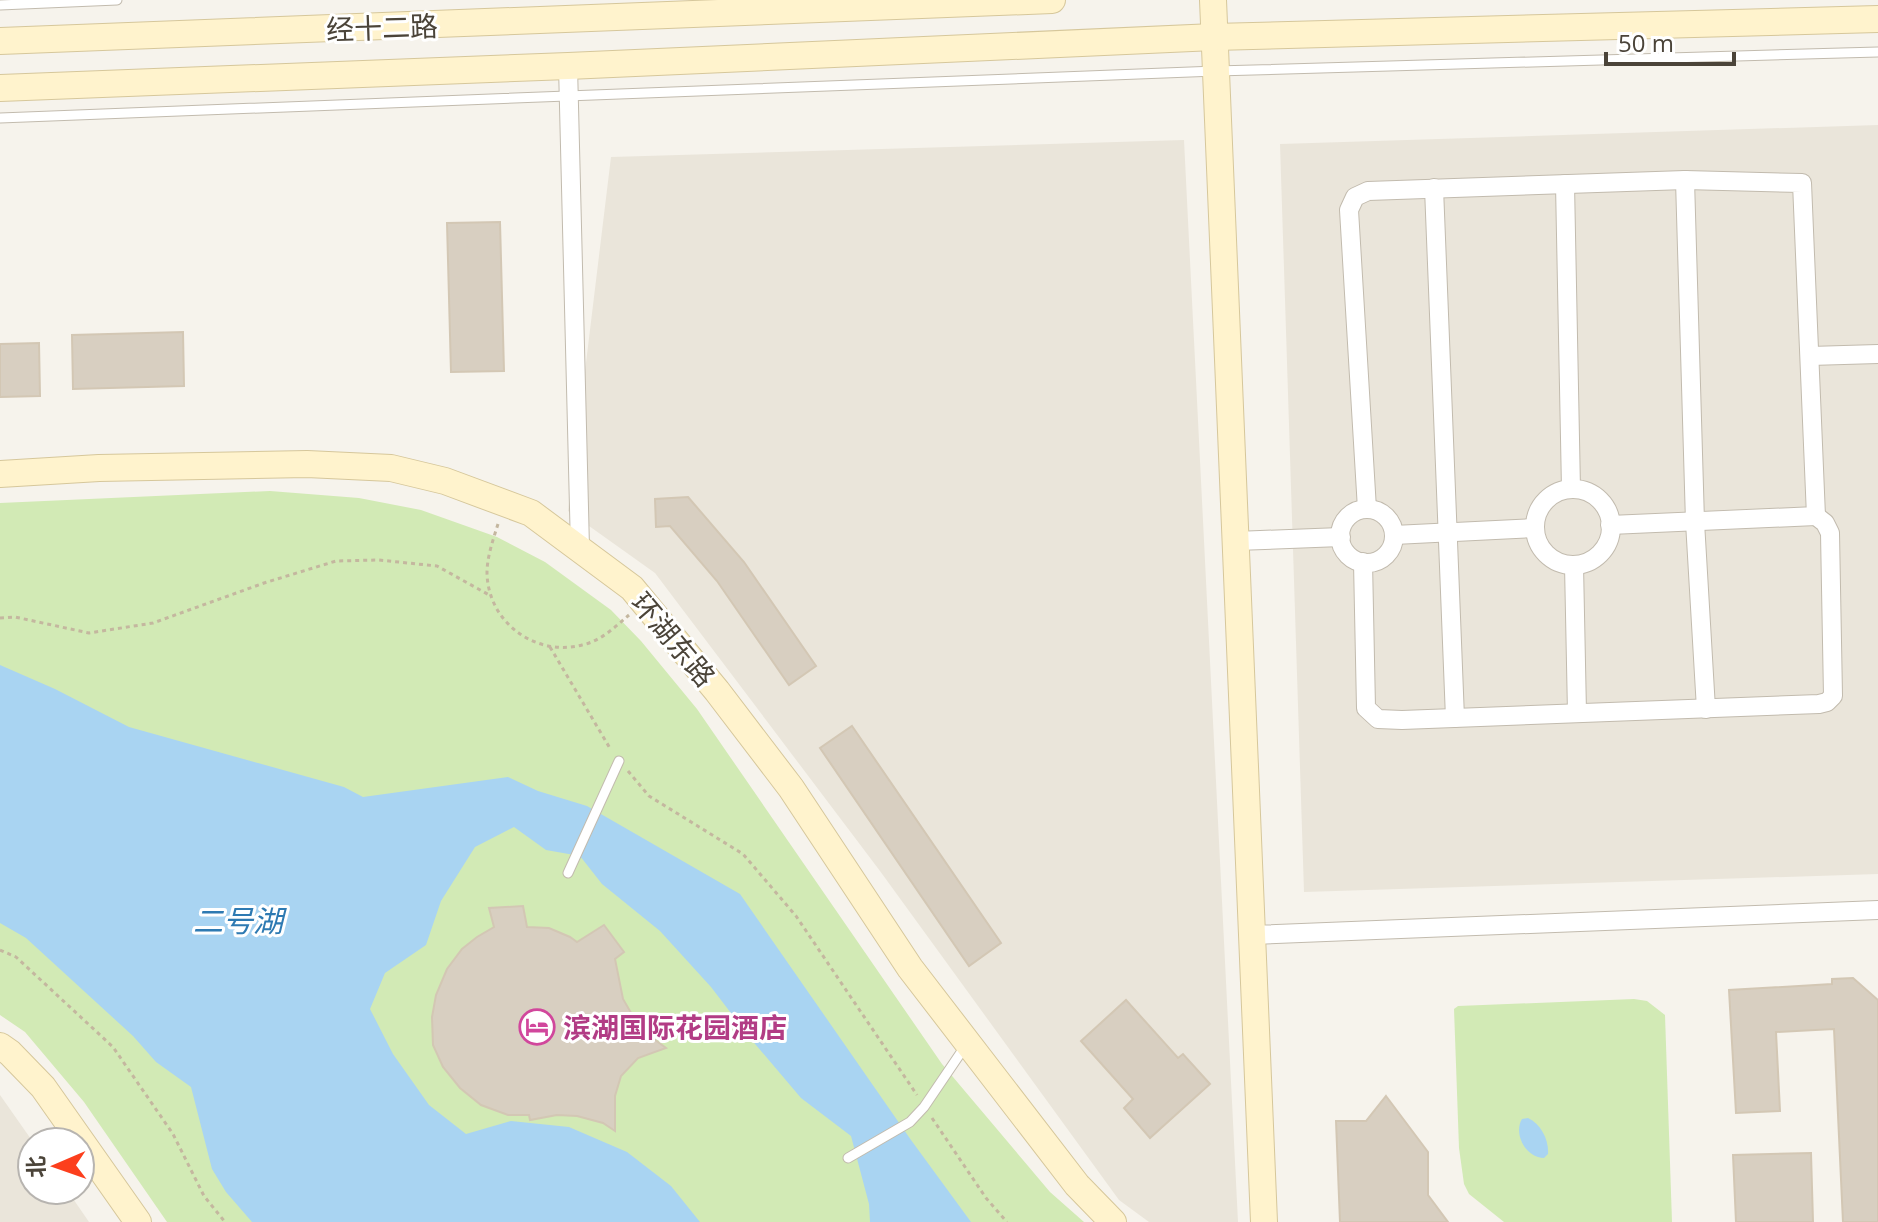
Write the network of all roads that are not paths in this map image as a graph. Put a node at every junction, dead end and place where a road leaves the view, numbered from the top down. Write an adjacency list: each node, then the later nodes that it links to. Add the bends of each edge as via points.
1 (117, 0): 4 (lane)
2 (1052, 0): 5 (main road, 经十二路)
3 (1213, 0): 7 (main road)
4 (0, 5)
5 (559, 10): 8 (main road, 经十二路)
6 (1878, 19): 7 (main road)
7 (1214, 37): 10 (main road); 11 (main road)
8 (0, 41)
9 (1878, 52): 11 (lane)
10 (568, 66): 12 (main road); 13 (street)
11 (1216, 71): 13 (lane); 30 (main road)
12 (0, 88)
13 (569, 95): 14 (lane); 31 (street)
14 (0, 118)
15 (1685, 180): 16 (street); 19 (street, via 1802,183); 24 (street)
16 (1565, 184): 17 (street); 21 (street)
17 (1434, 188): 22 (street, via 1368,191 1355,197 1349,210); 27 (street)
18 (1878, 354): 19 (street)
19 (1810, 356): 23 (street)
20 (0, 474): 31 (main road, 环湖东路, via 307,464 391,468 445,481 531,513)
21 (1571, 489): 25 (street, via 1598,499); 26 (street, via 1545,501)
22 (1367, 509): 28 (street, via 1389,520); 29 (street, via 1345,521)
23 (1816, 516): 24 (street); 34 (street, via 1830,533 1833,696 1819,704)
24 (1695, 522): 25 (street); 34 (street)
25 (1610, 525): 33 (street, via 1600,553)
26 (1535, 528): 27 (street); 33 (street, via 1547,554)
27 (1446, 533): 28 (street); 36 (street)
28 (1394, 535): 32 (street, via 1383,557)
29 (1341, 537): 30 (street); 32 (street, via 1346,552)
30 (1236, 541): 40 (main road)
31 (580, 548): 41 (main road, 环湖东路, via 632,588 717,691 791,788 910,968)
32 (1363, 562): 36 (street, via 1366,708 1378,719)
33 (1574, 565): 35 (street)
34 (1706, 709): 35 (street)
35 (1577, 713): 36 (street)
36 (1455, 718)
37 (619, 761): 38 (lane)
38 (568, 873)
39 (1878, 910): 40 (street)
40 (1252, 935): 46 (main road)
41 (967, 1043): 43 (lane, via 910,1122); 45 (main road, 环湖东路, via 1077,1185)
42 (0, 1046): 44 (main road, via 43,1087)
43 (848, 1158)
44 (138, 1222)
45 (1113, 1222)
46 (1264, 1222)

